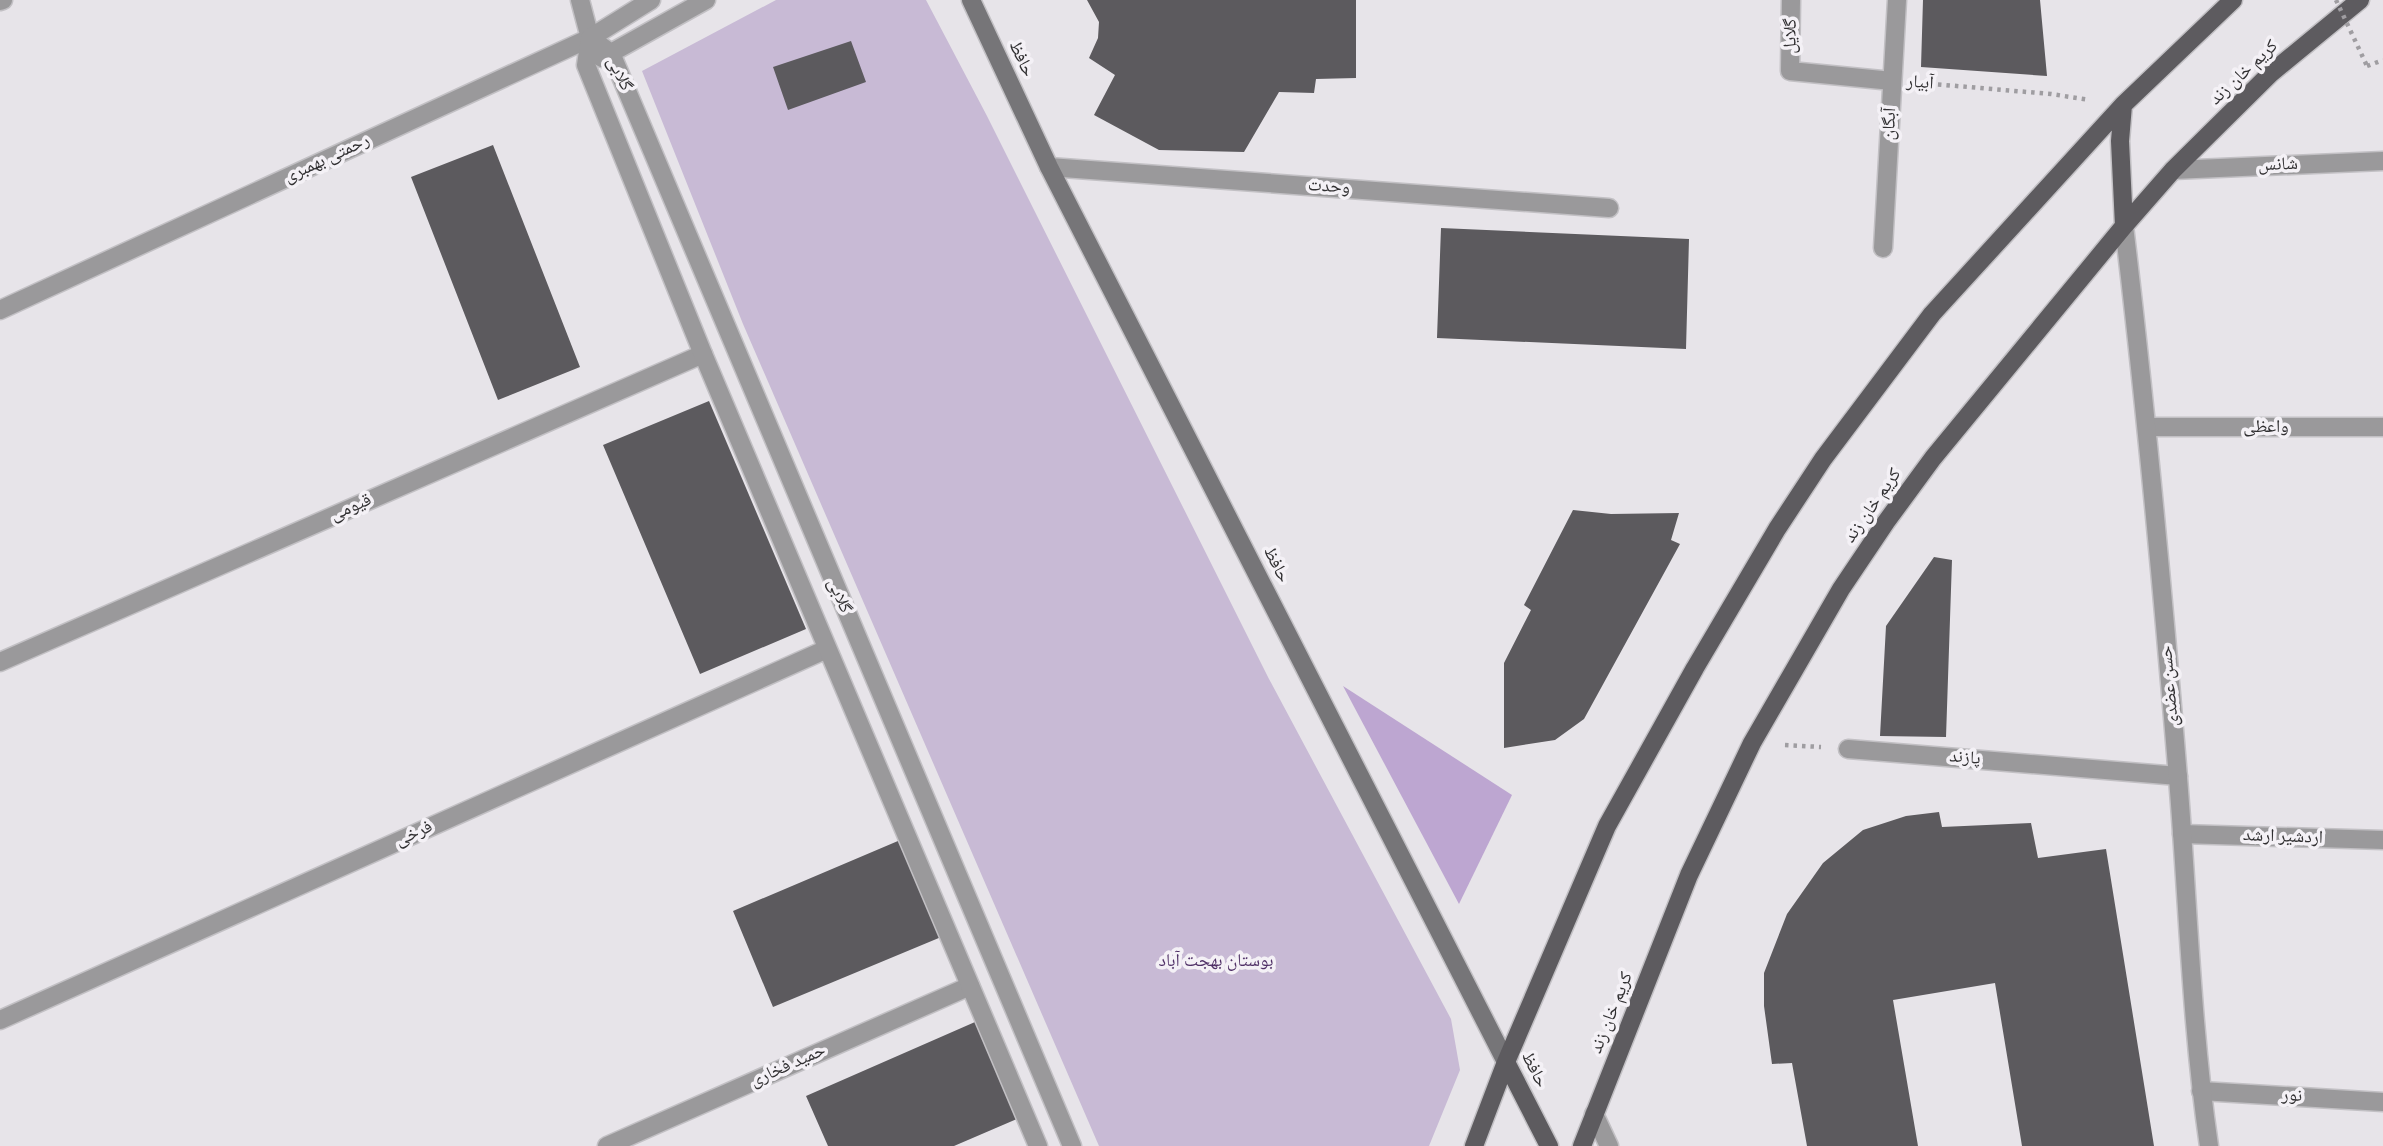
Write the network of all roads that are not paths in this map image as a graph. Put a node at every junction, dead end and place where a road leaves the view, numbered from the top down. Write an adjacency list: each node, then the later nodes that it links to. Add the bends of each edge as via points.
1 (580, 0): 9 (street)
2 (651, 0): 9 (street, رحمتی بهمبری)
3 (706, 0): 10 (street)
4 (971, 0): 16 (main road, حافظ)
5 (1791, 0): 12 (street, گلایل)
6 (1897, 0): 13 (street, آبگان)
7 (2233, 0): 14 (main road)
8 (2360, 0): 17 (main road, کریم خان زند, via 2270,74)
9 (590, 38): 10 (street, گلابی); 11 (street, گلابی); 21 (street, رحمتی بهمبری)
10 (611, 53): 11 (street); 22 (street, گلابی)
11 (586, 65): 23 (street, گلابی)
12 (1790, 71): 13 (street, آبیار)
13 (1892, 81): 20 (street, آبگان)
14 (2123, 105): 19 (main road, via 2119,141); 36 (main road, via 1931,314 1777,528 1607,825)
15 (2383, 161): 17 (street, شانس)
16 (1049, 167): 18 (street, وحدت); 36 (main road, حافظ)
17 (2173, 170): 19 (main road, کریم خان زند)
18 (1609, 208)
19 (2124, 226): 24 (street, حسن عضدی); 39 (main road, کریم خان زند, via 1933,458 1841,589 1752,743 1689,875)
20 (1883, 248)
21 (0, 310)
22 (732, 341): 23 (street, قیومی); 26 (street, گلابی)
23 (703, 354): 27 (street, گلابی); 28 (street, قیومی)
24 (2148, 427): 25 (street, واعظی); 30 (street, حسن عضدی)
25 (2383, 427)
26 (856, 636): 27 (street, فرخی); 33 (street, گلابی)
27 (827, 649): 34 (street, گلابی); 35 (street, فرخی)
28 (0, 662)
29 (1848, 749): 30 (street, پازند)
30 (2178, 776): 31 (street, حسن عضدی)
31 (2182, 834): 32 (street, اردشیر ارشد); 37 (street, حسن عضدی)
32 (2383, 840)
33 (999, 974): 34 (street, حمید فخاری); 42 (street, گلابی)
34 (970, 986): 40 (street, حمید فخاری); 41 (street, گلابی)
35 (0, 1020)
36 (1506, 1062): 43 (main road); 44 (main road, حافظ)
37 (2201, 1091): 38 (street, نور); 47 (street, حسن عضدی)
38 (2383, 1102)
39 (1594, 1114): 45 (main road, کریم خان زند); 46 (street)
40 (607, 1146)
41 (1038, 1146)
42 (1072, 1146)
43 (1474, 1146)
44 (1549, 1146)
45 (1581, 1146)
46 (1609, 1146)
47 (2209, 1146)

